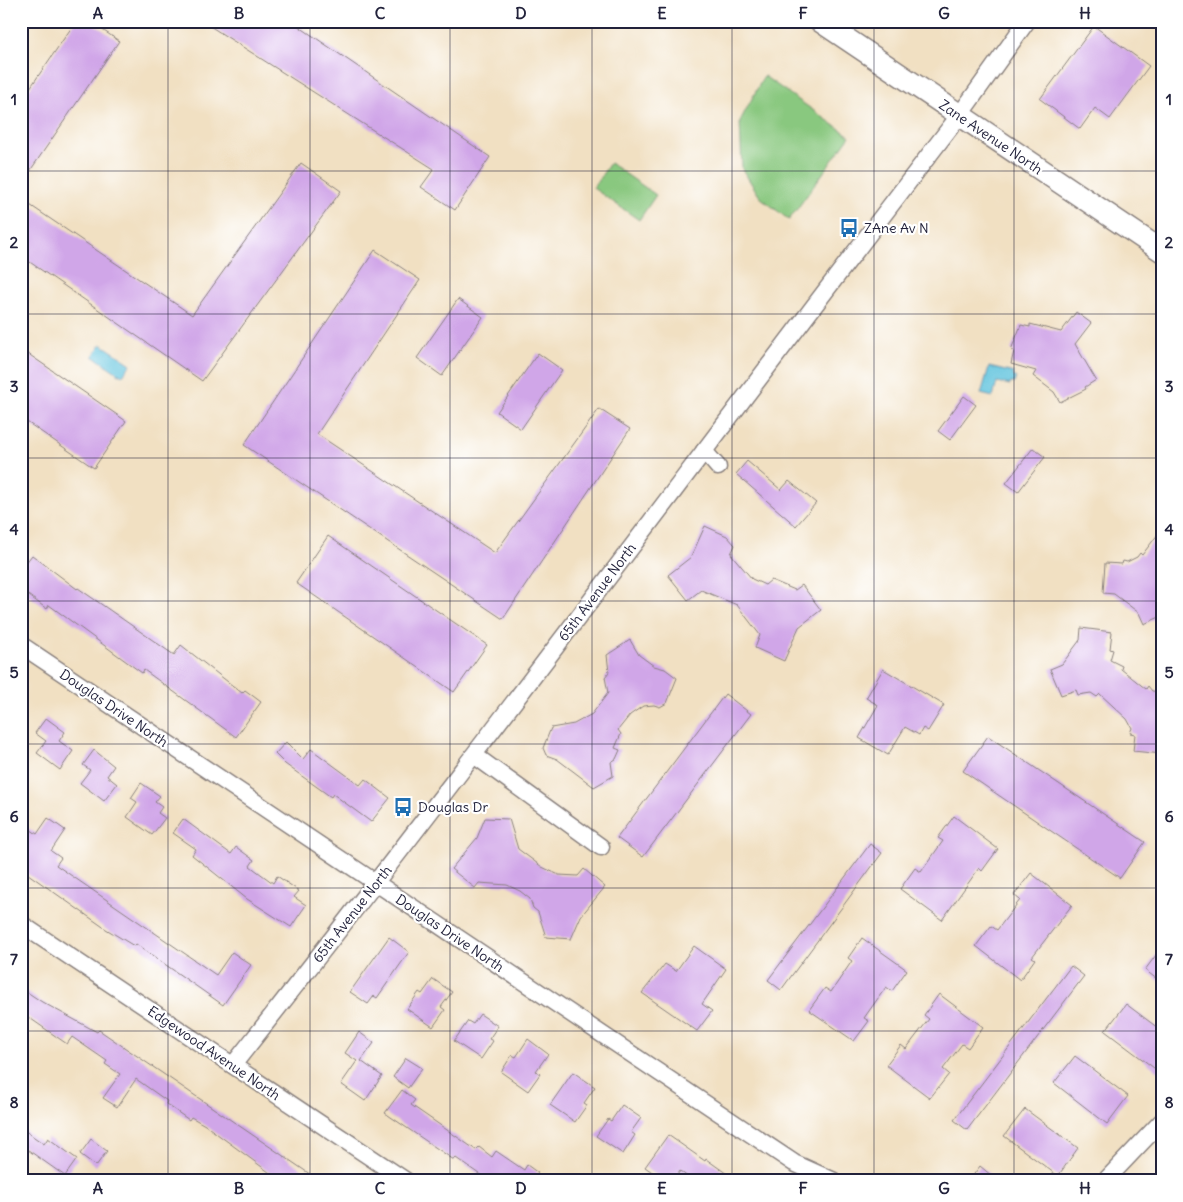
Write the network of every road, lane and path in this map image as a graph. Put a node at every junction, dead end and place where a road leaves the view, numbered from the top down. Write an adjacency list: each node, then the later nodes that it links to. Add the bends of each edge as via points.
1 (820, 21): 3 (street, Zane Avenue North)
2 (1026, 21): 3 (street, 65th Avenue North)
3 (959, 116): 4 (street, Zane Avenue North); 5 (street, 65th Avenue North)
4 (1162, 252)
5 (704, 451): 6 (street); 8 (street, 65th Avenue North)
6 (718, 467)
7 (21, 645): 10 (street, Douglas Drive North)
8 (474, 755): 9 (street); 10 (street, 65th Avenue North)
9 (602, 847)
10 (376, 884): 12 (street, 65th Avenue North); 15 (street, Douglas Drive North, via 794,1164)
11 (21, 924): 12 (street, Edgewood Avenue North)
12 (233, 1066): 14 (street, Edgewood Avenue North)
13 (1162, 1121): 16 (street)
14 (406, 1181)
15 (834, 1181)
16 (1105, 1181)

